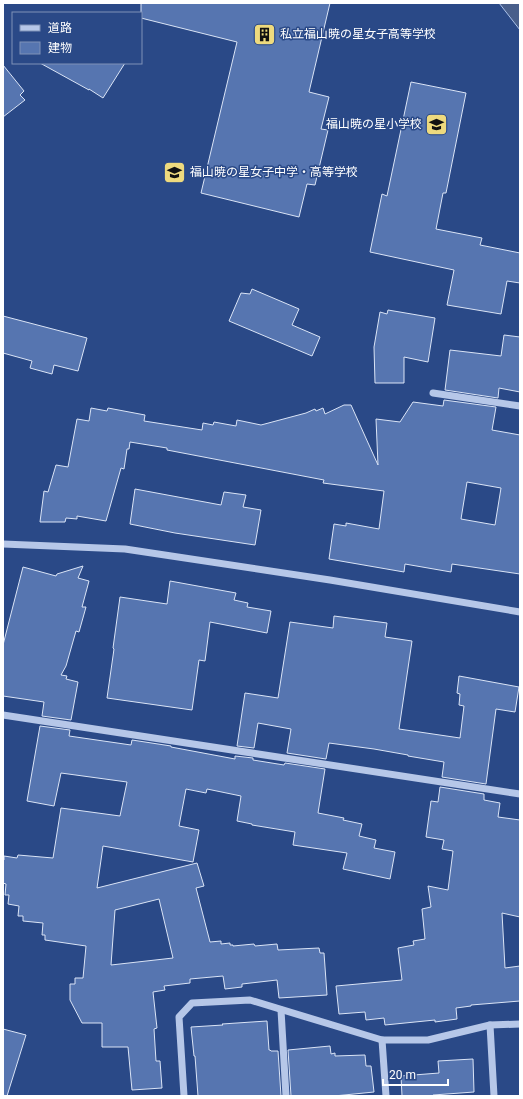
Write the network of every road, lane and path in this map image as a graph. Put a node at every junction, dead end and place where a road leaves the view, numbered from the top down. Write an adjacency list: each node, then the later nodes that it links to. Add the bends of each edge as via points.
1 (434, 393): 2 (street)
2 (520, 406)
3 (3, 544): 4 (street, via 125,549)
4 (520, 612)
5 (3, 715): 6 (street)
6 (520, 794)
7 (281, 1010): 10 (street); 11 (street, via 250,1000 192,1003 179,1017); 12 (street)
8 (520, 1024): 9 (street)
9 (490, 1025): 10 (street, via 428,1040); 14 (street)
10 (382, 1040): 13 (street)
11 (184, 1096)
12 (286, 1096)
13 (386, 1096)
14 (494, 1096)

